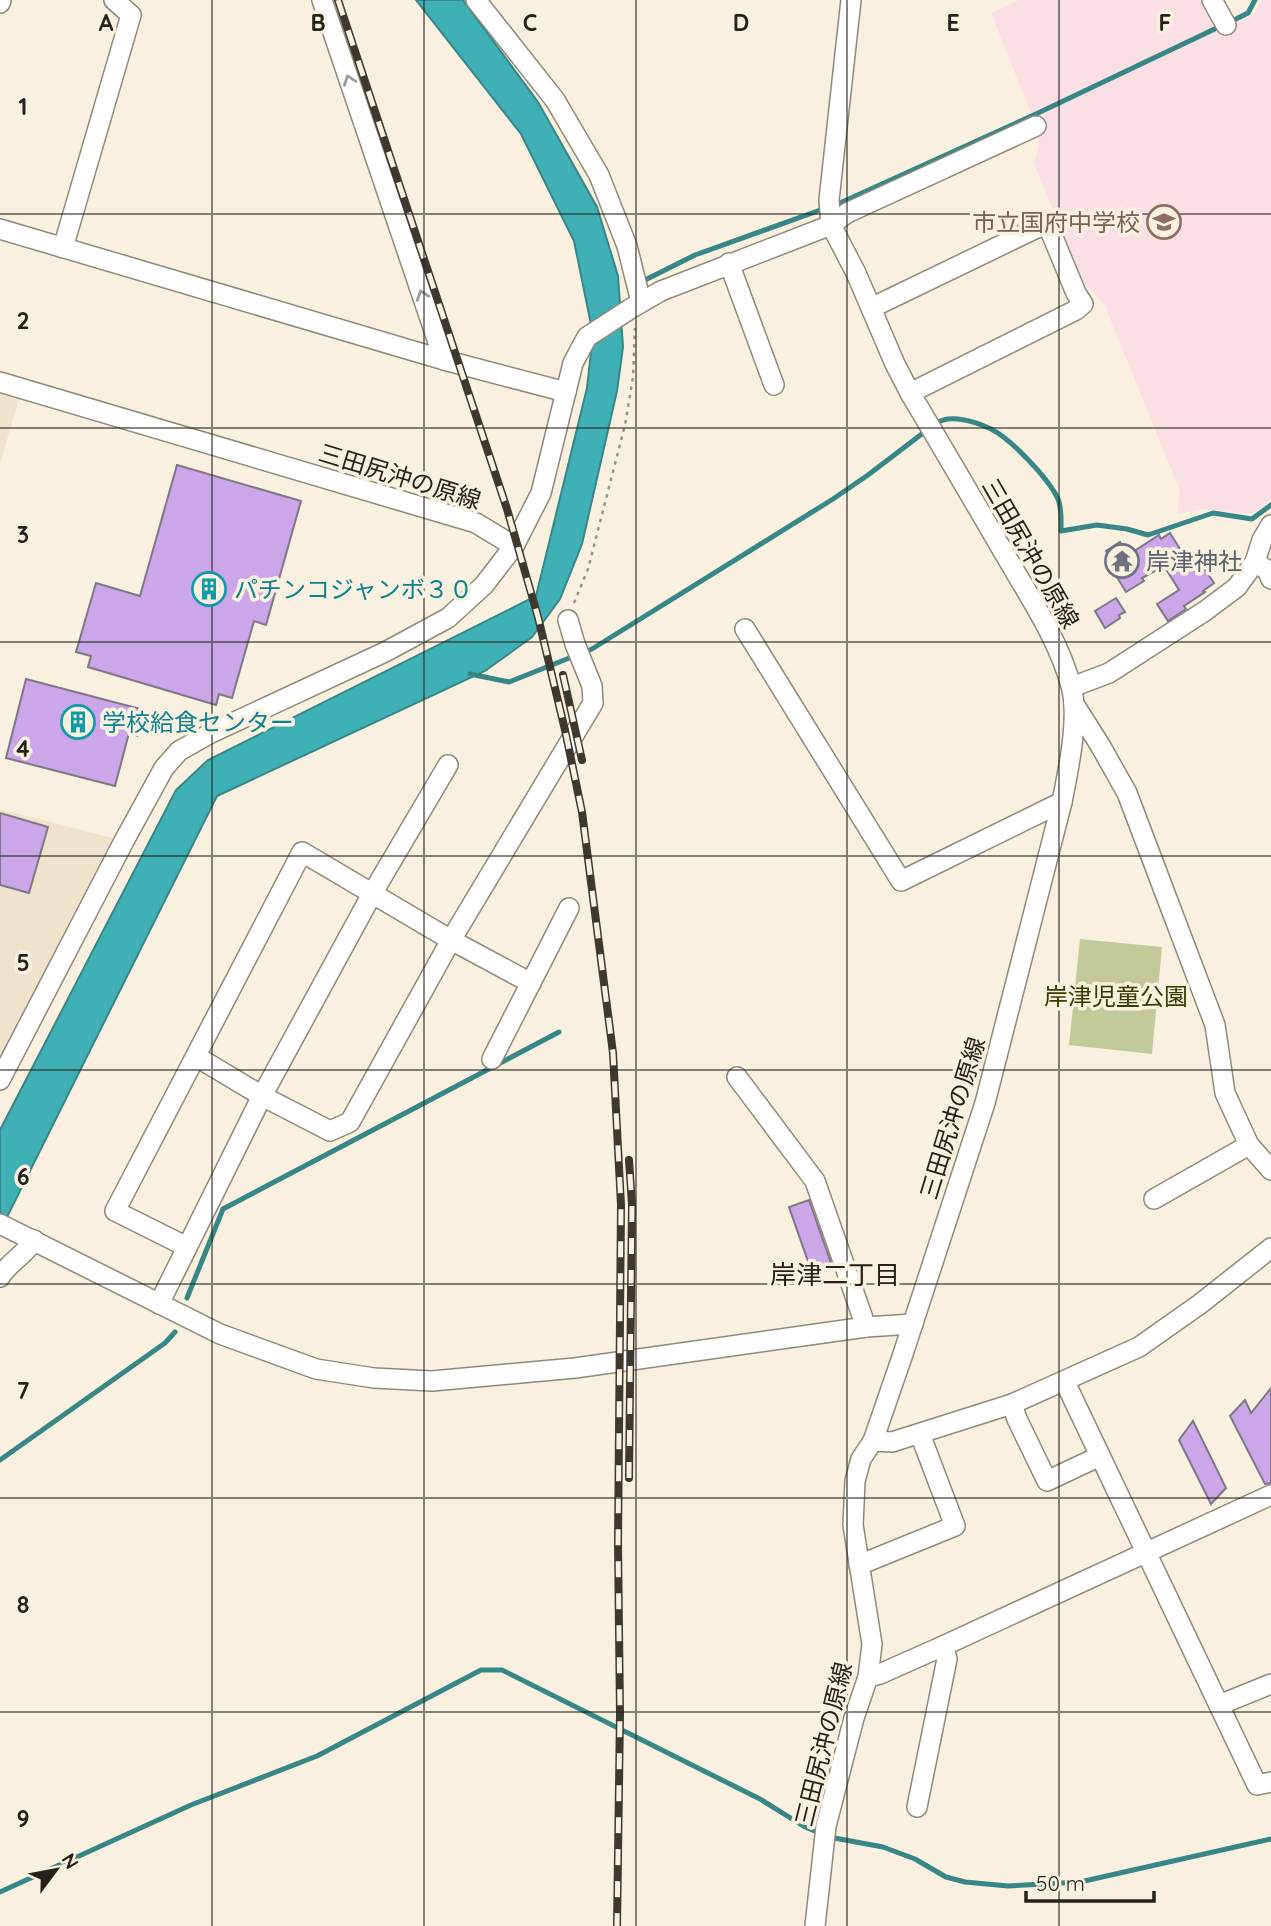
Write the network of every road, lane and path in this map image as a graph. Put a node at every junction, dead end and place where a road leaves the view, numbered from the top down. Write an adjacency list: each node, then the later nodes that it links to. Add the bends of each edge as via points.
1 (114, 0): 10 (street, via 131,15)
2 (322, 0): 14 (street, one-way to 2)
3 (476, 0): 12 (street, via 555,100 599,175 627,246)
4 (851, 0): 8 (street, via 829,200)
5 (1212, 0): 6 (street)
6 (1226, 25)
7 (1036, 126): 8 (street, via 846,213)
8 (831, 225): 11 (street); 13 (street, 三田尻沖の原線)
9 (0, 229): 10 (street)
10 (63, 248): 14 (street)
11 (729, 263): 12 (street); 16 (street)
12 (635, 306): 17 (street, via 587,337 573,363); 23 (path, via 633,377 625,425 588,569)
13 (871, 308): 18 (street, 三田尻沖の原線); 18 (street, via 1047,223 1083,304)
14 (444, 360): 17 (street)
15 (0, 382): 20 (street, 三田尻沖の原線, via 476,523)
16 (774, 385)
17 (566, 392): 20 (street, via 541,493)
18 (910, 393): 25 (street, 三田尻沖の原線, via 1035,606 1057,649)
19 (1271, 525): 21 (street)
20 (514, 547): 35 (street, via 484,585 448,618 179,751 164,768 124,841)
21 (1255, 562): 22 (street); 25 (street, via 1237,587 1205,611)
22 (1271, 579)
23 (569, 620): 30 (street, via 592,685 593,703)
24 (745, 629): 27 (street, via 901,881)
25 (1073, 696): 27 (street, 三田尻沖の原線, via 1070,761); 37 (street, via 1127,793 1214,1025 1225,1093)
26 (448, 765): 28 (street)
27 (1062, 802): 46 (street, 三田尻沖の原線, via 985,1103)
28 (372, 894): 30 (street); 32 (street, via 302,852); 36 (street)
29 (569, 908): 31 (street)
30 (451, 940): 31 (street); 36 (street, via 350,1122 330,1131)
31 (531, 983): 33 (street)
32 (197, 1057): 36 (street); 42 (street, via 115,1211)
33 (492, 1059)
34 (737, 1077): 47 (street, via 815,1181)
35 (0, 1080)
36 (262, 1096): 42 (street)
37 (1248, 1145): 38 (street); 39 (street)
38 (1271, 1170)
39 (1154, 1199)
40 (0, 1224): 41 (street)
41 (29, 1237): 44 (street, via 28,1250); 45 (street)
42 (187, 1247): 45 (street)
43 (1271, 1248): 48 (street, via 1139,1347)
44 (0, 1277)
45 (159, 1304): 47 (street, via 220,1334 316,1368 432,1381 575,1368)
46 (913, 1324): 47 (street); 51 (street, 三田尻沖の原線)
47 (866, 1327)
48 (1065, 1381): 49 (street); 52 (street)
49 (1012, 1404): 50 (street); 52 (street, via 1047,1481)
50 (920, 1434): 51 (street, via 892,1442); 55 (street, via 955,1526)
51 (873, 1441): 55 (street, 三田尻沖の原線, via 861,1459 855,1481 853,1525)
52 (1100, 1456): 54 (street)
53 (1271, 1495): 54 (street)
54 (1146, 1552): 56 (street); 59 (street)
55 (859, 1565): 57 (street, 三田尻沖の原線, via 872,1644)
56 (943, 1646): 57 (street); 61 (street, via 947,1659)
57 (868, 1677): 62 (street, 三田尻沖の原線, via 826,1826)
58 (1271, 1684): 59 (street)
59 (1219, 1705): 60 (street, via 1257,1785)
60 (1271, 1782)
61 (917, 1807)
62 (815, 1926)

